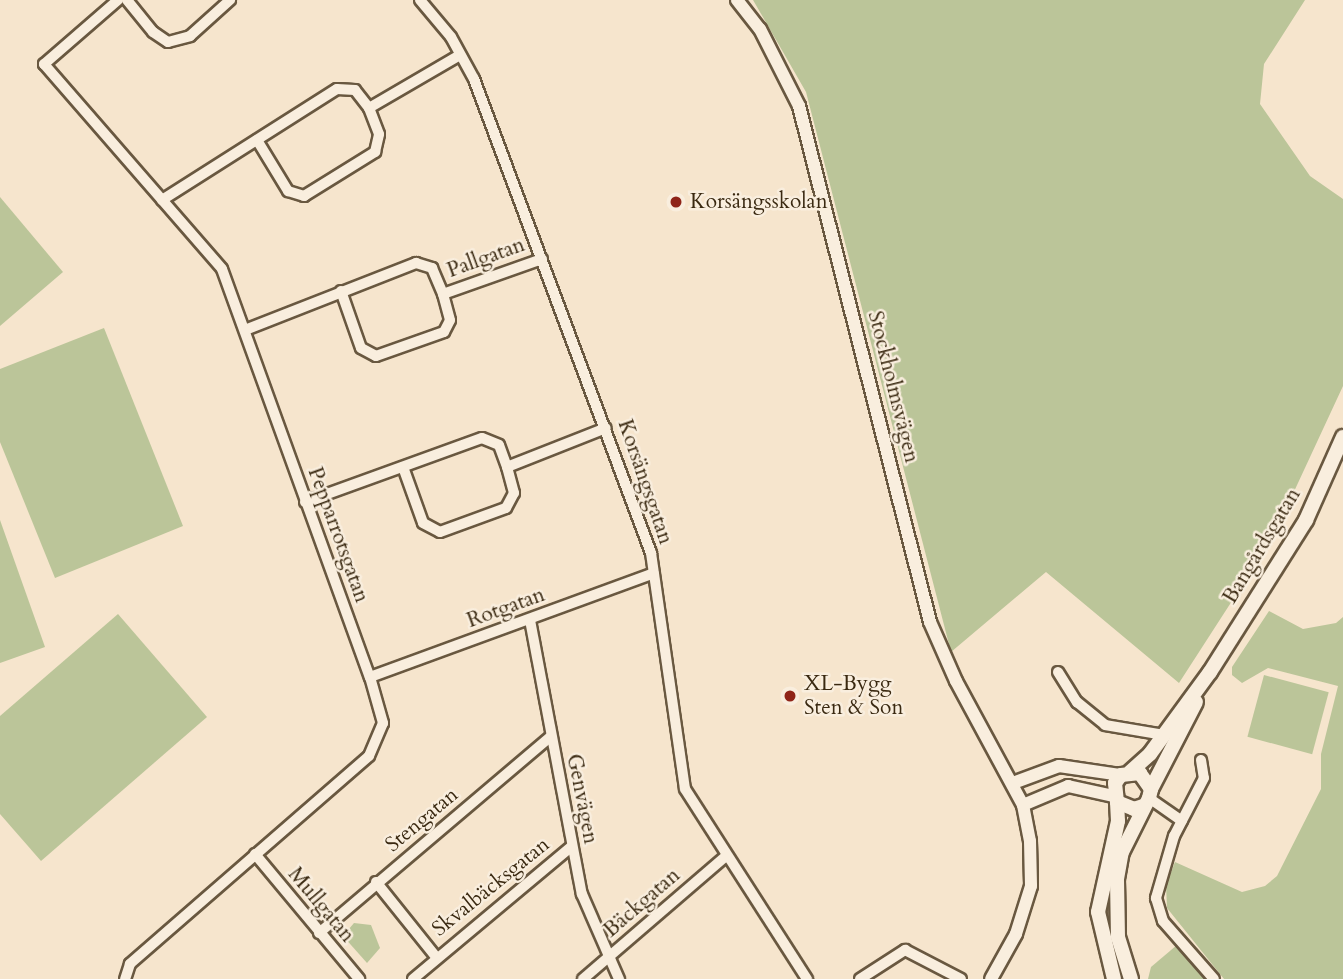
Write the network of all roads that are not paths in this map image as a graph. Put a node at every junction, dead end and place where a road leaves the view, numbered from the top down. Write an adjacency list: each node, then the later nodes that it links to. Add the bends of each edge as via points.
1 (118, 0): 9 (street, Pepparrotsgatan, via 44,64)
2 (127, 0): 3 (street, via 153,32 168,42 190,36)
3 (230, 0)
4 (420, 0): 6 (street, Korsängsgatan)
5 (737, 0): 28 (street, Stockholmsvägen, via 760,29 799,106 930,622 956,681)
6 (460, 55): 7 (street); 10 (street, Korsängsgatan, via 474,79)
7 (369, 108): 8 (street, via 355,90 337,89); 8 (street, via 379,134 374,152 304,196 288,191)
8 (257, 140): 9 (street)
9 (162, 200): 13 (street, Pepparrotsgatan, via 214,256)
10 (542, 259): 12 (street, Pallgatan); 14 (street, Korsängsgatan)
11 (341, 291): 12 (street, Pallgatan, via 416,263 432,268); 12 (street, Pallgatan, via 361,348 376,356 444,332 450,320); 13 (street, Pallgatan)
12 (443, 294)
13 (245, 330): 18 (street, Pepparrotsgatan)
14 (606, 428): 17 (street); 19 (street, Korsängsgatan)
15 (1343, 437): 21 (main road, Bangårdsgatan, via 1306,520)
16 (402, 467): 17 (street, via 482,438 499,445); 17 (street, via 423,523 440,532 506,508 514,493); 18 (street)
17 (507, 467)
18 (305, 502): 23 (street, Pepparrotsgatan)
19 (654, 573): 20 (street, Rotgatan); 35 (street, Korsängsgatan, via 681,778)
20 (530, 620): 23 (street, Rotgatan); 25 (street, Genvägen)
21 (1210, 672): 24 (main road, Bangårdsgatan); 29 (main road, Bangårdsgatan)
22 (1058, 673): 24 (street, via 1077,702 1105,725)
23 (370, 677): 34 (street, Pepparrotsgatan, via 383,723 369,756)
24 (1164, 735): 27 (main road, Bangårdsgatan)
25 (550, 737): 33 (street, Genvägen); 36 (street, Stengatan)
26 (1201, 760): 32 (street, via 1204,778)
27 (1126, 774): 28 (street, via 1059,766); 29 (main road, via 1140,773); 30 (main road)
28 (1013, 783): 31 (street, Stockholmsvägen)
29 (1148, 798): 30 (main road, via 1134,809); 32 (street); 50 (main road, via 1116,878 1118,937)
30 (1115, 799): 31 (street, via 1068,786); 49 (main road, via 1118,821 1098,912)
31 (1023, 804): 48 (street, Stockholmsvägen, via 1031,886 1016,934)
32 (1182, 821): 51 (street, via 1161,874 1158,909 1163,921)
33 (571, 846): 38 (street, Skvalbäcksgatan); 39 (street, Genvägen, via 582,894)
34 (254, 854): 37 (street, Mullgatan); 40 (street, Pepparrotsgatan, via 130,964)
35 (726, 856): 39 (street, Bäckgatan); 45 (street, Korsängsgatan)
36 (376, 883): 37 (street, Stengatan); 38 (street, Skvalbäcksgatan)
37 (319, 933): 41 (street, Mullgatan)
38 (436, 957): 42 (street, Skvalbäcksgatan)
39 (607, 958): 43 (street, Bäckgatan); 44 (street, Genvägen)
40 (125, 979)
41 (359, 979)
42 (413, 979)
43 (583, 979)
44 (618, 979)
45 (807, 979)
46 (860, 979): 47 (street, via 905,950)
47 (961, 979)
48 (991, 979)
49 (1114, 979)
50 (1131, 979)
51 (1214, 979)

